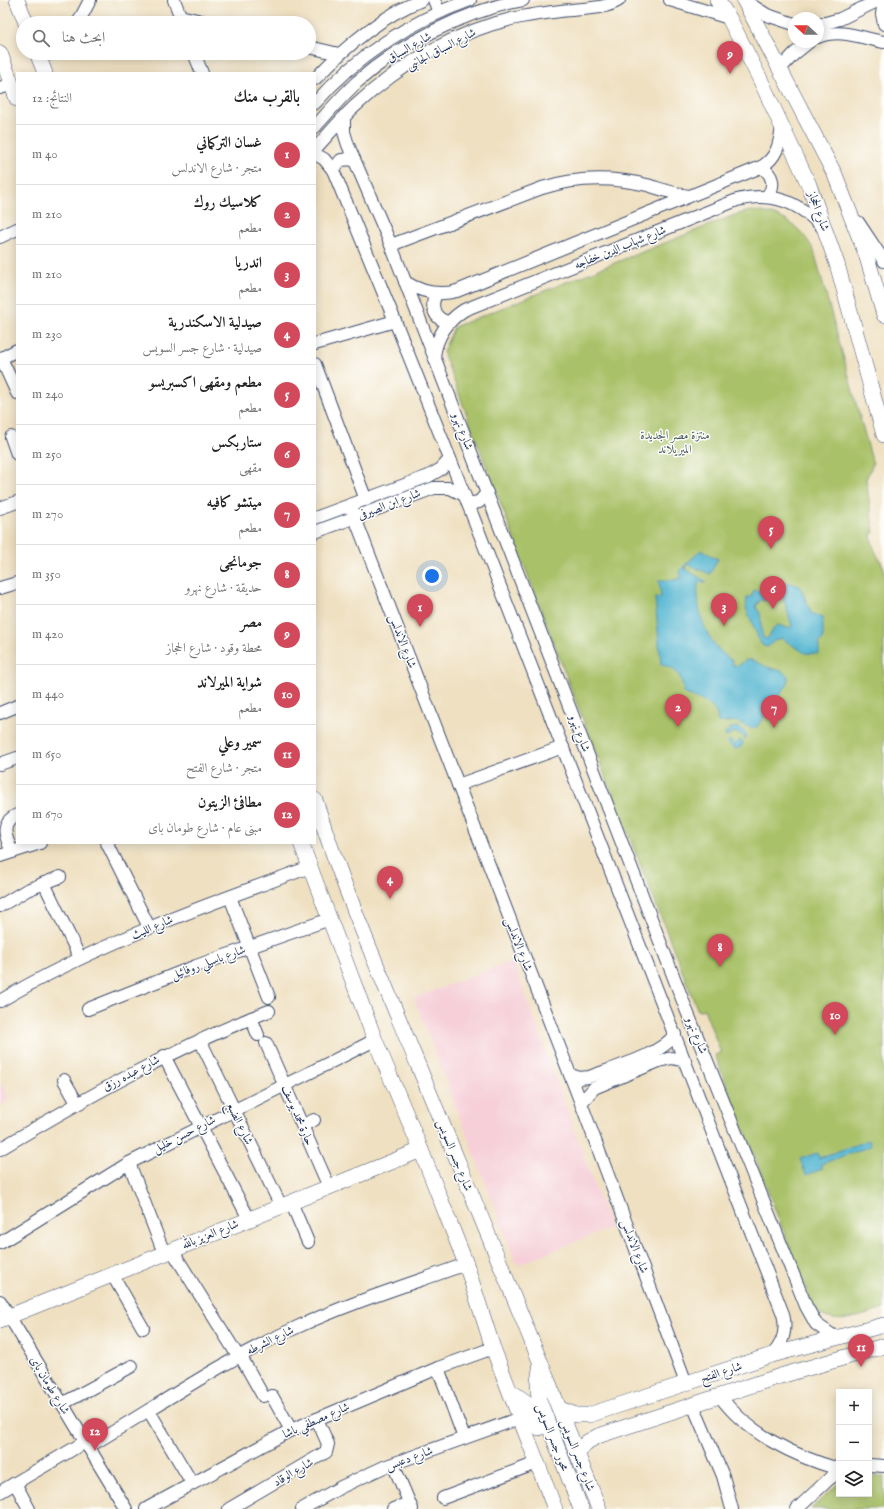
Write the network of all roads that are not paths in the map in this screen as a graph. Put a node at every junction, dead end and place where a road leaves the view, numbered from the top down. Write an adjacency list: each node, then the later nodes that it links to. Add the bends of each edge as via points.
1 (11, 0): 15 (main road)
2 (90, 0): 17 (street)
3 (174, 0): 18 (street)
4 (422, 0): 14 (street)
5 (434, 0): 16 (street)
6 (470, 0): 16 (street, شارع السباق)
7 (523, 0): 33 (street, شارع السباق, via 452,23)
8 (619, 0): 38 (street, شارع السباق الجانبى, via 595,8 518,18 472,31)
9 (717, 0): 19 (main road, شارع الحجاز)
10 (879, 0): 21 (street)
11 (884, 0): 22 (street)
12 (677, 1): 19 (street)
13 (745, 1): 20 (street, via 767,14); 34 (main road)
14 (409, 2): 24 (street)
15 (21, 12)
16 (439, 12): 28 (street, شارع السباق)
17 (82, 16)
18 (180, 16)
19 (729, 18): 43 (main road, شارع الحجاز)
20 (788, 22)
21 (824, 24)
22 (884, 24)
23 (824, 36): 25 (street, via 840,33)
24 (360, 37): 28 (street); 30 (street)
25 (884, 42)
26 (802, 48): 34 (street)
27 (316, 49): 30 (street)
28 (370, 52): 41 (street, شارع السباق)
29 (0, 53): 39 (main road)
30 (339, 54): 37 (street)
31 (44, 60): 35 (main road)
32 (197, 60): 36 (street)
33 (378, 65): 38 (street); 44 (street, شارع السباق, via 348,90)
34 (780, 69): 52 (main road, via 835,175)
35 (45, 72)
36 (202, 72)
37 (316, 78)
38 (388, 78): 42 (street, شارع السباق الجانبى)
39 (6, 86): 40 (main road)
40 (16, 98)
41 (316, 102)
42 (344, 116): 45 (street, شارع السباق الجانبى); 47 (street, شارع نهرو, via 346,140)
43 (782, 125): 48 (street, شارع شهاب الدين خفاجه, via 778,148); 54 (main road, شارع الحجاز)
44 (316, 126)
45 (316, 148)
46 (316, 155): 49 (street, شارع نهرو, via 324,159)
47 (354, 159): 49 (street, via 341,160); 56 (street, شارع نهرو)
48 (762, 167): 50 (street, شارع شهاب الدين خفاجه); 51 (street, via 769,172 772,181 772,189)
49 (333, 170): 61 (street, شارع نهرو)
50 (690, 196): 56 (street, via 619,180 588,179 565,182 542,188); 59 (street, شارع شهاب الدين خفاجه, via 464,289)
51 (767, 196): 54 (street, شارع شهاب الدين خفاجه, via 802,208); 62 (street, شارع شهاب الدين خفاجه, via 729,202 471,306)
52 (850, 212): 57 (street); 60 (main road, via 866,254)
53 (16, 229): 55 (street)
54 (826, 231): 69 (main road, شارع الحجاز)
55 (0, 237)
56 (391, 245): 58 (street, شارع نهرو)
57 (884, 261)
58 (405, 282): 59 (street, شارع شهاب الدين خفاجه); 65 (street, شارع نهرو)
59 (437, 293): 62 (street, via 433,301 435,314 441,320)
60 (884, 315)
61 (395, 321): 63 (street); 72 (street, شارع نهرو)
62 (449, 322): 65 (street, شارع شهاب الدين خفاجه, via 440,335)
63 (316, 344)
64 (16, 351): 66 (street)
65 (434, 356): 70 (street, شارع نهرو)
66 (1, 359): 68 (street)
67 (316, 367): 77 (street)
68 (16, 391)
69 (883, 429)
70 (464, 433): 72 (street, via 452,432); 75 (street, شارع نهرو)
71 (9, 437): 73 (street)
72 (442, 439): 74 (street, شارع نهرو)
73 (16, 452)
74 (450, 459): 76 (street, شارع نهرو); 77 (street, شارع ابن الصيرفى, via 432,475)
75 (487, 494): 76 (street, via 479,502); 111 (street, شارع نهرو)
76 (466, 499): 81 (street, شارع ابن الصيرفى, via 450,488 434,488); 88 (street, شارع نهرو)
77 (366, 500): 79 (street, شارع ابن الصيرفى)
78 (16, 502): 80 (street)
79 (350, 505): 81 (street, شارع الاندلس); 82 (street, شارع ابن الصيرفى)
80 (0, 508)
81 (355, 517): 83 (street, شارع ابن الصيرفى); 91 (street, شارع الاندلس)
82 (316, 518)
83 (316, 532)
84 (16, 583): 85 (street)
85 (0, 588)
86 (16, 706): 87 (street)
87 (0, 711)
88 (562, 747): 91 (street); 113 (street, شارع نهرو)
89 (16, 758): 90 (street)
90 (0, 764)
91 (458, 785): 121 (street, شارع الاندلس)
92 (316, 803): 149 (main road, شارع جسر السويس, via 329,844 370,948)
93 (16, 816): 97 (street, via 7,821 4,830)
94 (37, 844): 97 (street)
95 (108, 844): 105 (street)
96 (301, 844): 99 (main road)
97 (12, 852): 98 (street)
98 (0, 856)
99 (310, 867): 102 (street, شارع الليث); 104 (main road)
100 (60, 877): 101 (street)
101 (44, 883): 103 (street); 107 (street)
102 (230, 897): 105 (street, شارع الليث); 106 (street)
103 (0, 906)
104 (330, 919): 106 (street, شارع باسيلي روفائيل); 117 (main road)
105 (149, 927): 107 (street, شارع الليث)
106 (250, 946): 108 (street); 110 (street, شارع باسيلي روفائيل)
107 (80, 958): 109 (street, شارع الليث)
108 (269, 997)
109 (0, 1001)
110 (88, 1009)
111 (686, 1009): 113 (street, via 675,1007); 120 (street, شارع نهرو)
112 (269, 1011): 114 (street, شارع عبده رزق)
113 (668, 1015): 115 (street, شارع نهرو)
114 (251, 1018): 116 (street, شارع عبده رزق); 124 (street, حارة محمد يوسف)
115 (675, 1034): 119 (street, شارع نهرو); 121 (street, via 667,1044 656,1051 590,1077)
116 (200, 1040): 118 (street, شارع عبده رزق); 127 (street, شارع الضبع)
117 (376, 1040): 124 (street, شارع حسن خليل); 130 (main road)
118 (164, 1056): 125 (street, شارع عبده رزق); 128 (street)
119 (685, 1061): 122 (street, شارع نهرو); 126 (street, via 672,1058 660,1061 594,1088)
120 (712, 1072): 122 (street, via 703,1079); 144 (street, شارع نهرو, via 807,1310 816,1324)
121 (570, 1075): 126 (street, شارع الاندلس)
122 (692, 1078): 148 (street, شارع نهرو, via 783,1314 782,1338)
123 (64, 1080): 125 (street)
124 (285, 1084): 127 (street, شارع حسن خليل); 132 (street, حارة محمد يوسف, via 308,1123)
125 (76, 1103): 129 (street, شارع عبده رزق)
126 (581, 1103): 153 (street, شارع الاندلس)
127 (234, 1109): 128 (street, شارع حسن خليل); 133 (street, شارع الضبع)
128 (201, 1125): 131 (street, شارع حسن خليل); 134 (street)
129 (0, 1149)
130 (421, 1150): 132 (main road, شارع العزيز بالله); 138 (main road)
131 (129, 1163): 136 (street, شارع حسن خليل); 137 (street)
132 (330, 1187): 133 (main road, شارع العزيز بالله)
133 (286, 1204): 134 (main road, شارع العزيز بالله); 135 (street, شارع الضبع)
134 (249, 1219): 137 (main road, شارع العزيز بالله)
135 (308, 1242)
136 (0, 1243)
137 (168, 1251): 139 (main road, شارع العزيز بالله); 147 (street)
138 (466, 1264): 146 (main road); 147 (street, شارع الشرطه, via 339,1309)
139 (112, 1274): 141 (main road, شارع العزيز بالله); 143 (street)
140 (0, 1301): 141 (street, شارع طومان باى)
141 (4, 1318): 156 (street, شارع طومان باى)
142 (884, 1325): 144 (main road, شارع الفتح)
143 (143, 1328)
144 (836, 1338): 148 (main road, شارع الفتح)
145 (884, 1346): 152 (main road, شارع الفتح)
146 (493, 1348): 151 (street, شارع مصطفي باشا); 154 (main road)
147 (239, 1356): 159 (street, شارع الشرطه); 163 (street)
148 (772, 1356): 152 (main road); 153 (main road, شارع الفتح)
149 (541, 1363): 158 (main road, شارع جسر السويس); 187 (main road, محور جسر السويس, via 539,1400)
150 (132, 1366): 156 (street)
151 (438, 1368): 162 (street, شارع مصطفي باشا); 165 (street)
152 (777, 1376): 155 (main road, شارع الفتح)
153 (686, 1383): 160 (main road, شارع الفتح)
154 (510, 1391): 161 (main road); 186 (main road, محور جسر السويس, via 521,1397 532,1412)
155 (720, 1396): 157 (main road, شارع الفتح); 172 (street, via 727,1406 771,1440 806,1458)
156 (62, 1404): 166 (street, شارع طومان باى)
157 (692, 1405): 164 (main road, شارع الفتح); 189 (street, via 723,1476)
158 (560, 1409): 160 (main road, شارع الفتح, via 576,1416); 167 (main road, شارع جسر السويس)
159 (149, 1411): 166 (street, شارع الشرطه); 175 (street)
160 (592, 1414): 164 (main road, via 592,1426)
161 (520, 1418): 165 (street, شارع دعبس); 168 (main road)
162 (317, 1419): 163 (street, شارع مصطفي باشا); 182 (street, شارع الوقاد, via 328,1444 326,1452)
163 (291, 1430): 175 (street, شارع مصطفي باشا)
164 (598, 1436): 167 (main road, شارع الفتح, via 587,1442)
165 (464, 1438): 169 (street, شارع دعبس)
166 (87, 1445): 174 (street, شارع الشرطه); 180 (street, شارع طومان باى)
167 (577, 1453): 188 (main road, شارع جسر السويس)
168 (537, 1463): 177 (street); 185 (main road)
169 (393, 1464): 178 (street); 183 (street, شارع دعبس, via 355,1480)
170 (872, 1465): 171 (street)
171 (884, 1466)
172 (836, 1468)
173 (836, 1474): 190 (street)
174 (15, 1483): 176 (street, شارع الشرطه); 179 (street)
175 (192, 1483): 181 (street, شارع مصطفي باشا)
176 (0, 1492)
177 (443, 1498)
178 (411, 1506): 184 (street)
179 (30, 1509)
180 (126, 1509)
181 (146, 1509)
182 (229, 1509)
183 (302, 1509)
184 (393, 1509)
185 (555, 1509)
186 (572, 1509)
187 (581, 1509)
188 (599, 1509)
189 (732, 1509)
190 (797, 1509)

